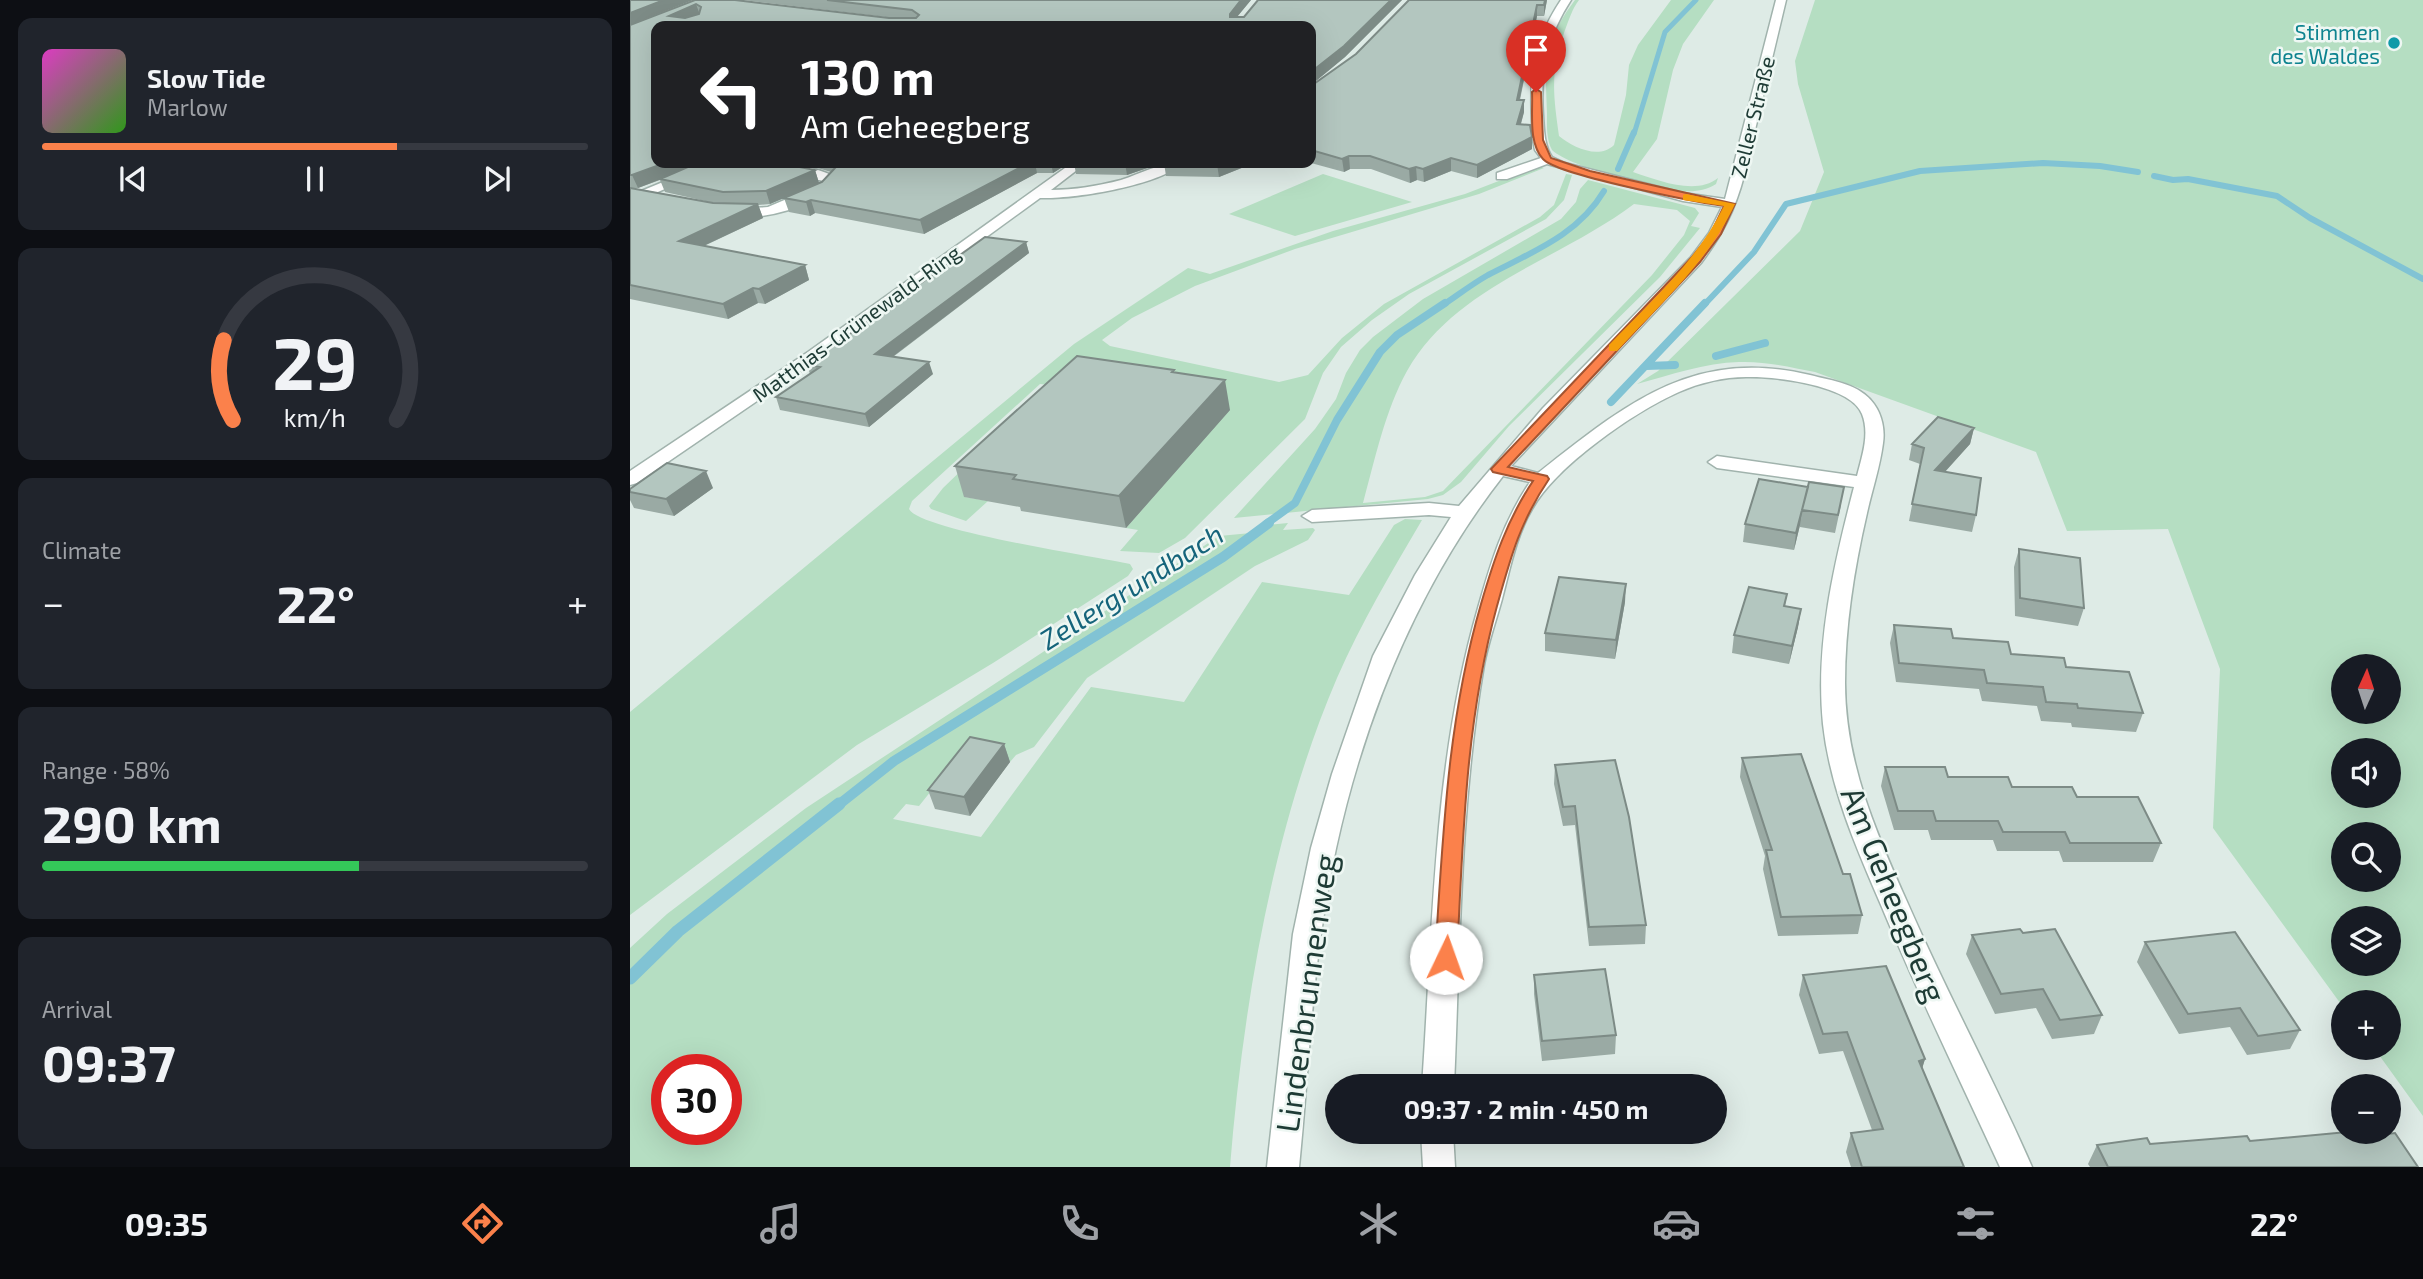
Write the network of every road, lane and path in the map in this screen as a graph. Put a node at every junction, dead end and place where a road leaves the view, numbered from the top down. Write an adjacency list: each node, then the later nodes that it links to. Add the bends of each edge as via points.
1 (1566, 0): 3 (street, via 1541,43 1537,62 1539,140)
2 (1781, 0): 12 (street, Zeller Straße)
3 (1548, 160): 8 (street); 12 (street, via 1683,197)
4 (706, 168): 9 (street)
5 (780, 168): 13 (street, via 831,180 827,187 779,209 742,214)
6 (1073, 168): 10 (street, Matthias-Grünewald-Ring)
7 (1163, 168): 10 (street, via 1095,192)
8 (1502, 176)
9 (635, 194): 11 (street)
10 (1036, 194): 16 (street, Matthias-Grünewald-Ring, via 802,363)
11 (666, 199)
12 (1730, 204): 15 (street, Zeller Straße, via 1716,234 1696,260)
13 (717, 209)
14 (1717, 462): 18 (street)
15 (1498, 469): 17 (street); 19 (street, Zeller Straße)
16 (630, 479)
17 (1542, 479): 18 (street, Am Geheegberg, via 1642,402 1668,388 1720,375 1770,372 1841,388 1868,407 1876,424); 21 (street, via 1521,510 1506,545 1473,663 1456,779)
18 (1864, 483): 25 (street, Am Geheegberg, via 1844,570 1833,659 1841,757 1870,849)
19 (1464, 512): 20 (street, via 1429,509); 23 (street, Lindenbrunnenweg, via 1384,656 1344,774 1307,934)
20 (1312, 516)
21 (1439, 1074)
22 (1438, 1144): 24 (street)
23 (1283, 1167)
24 (1439, 1167)
25 (2016, 1167)

